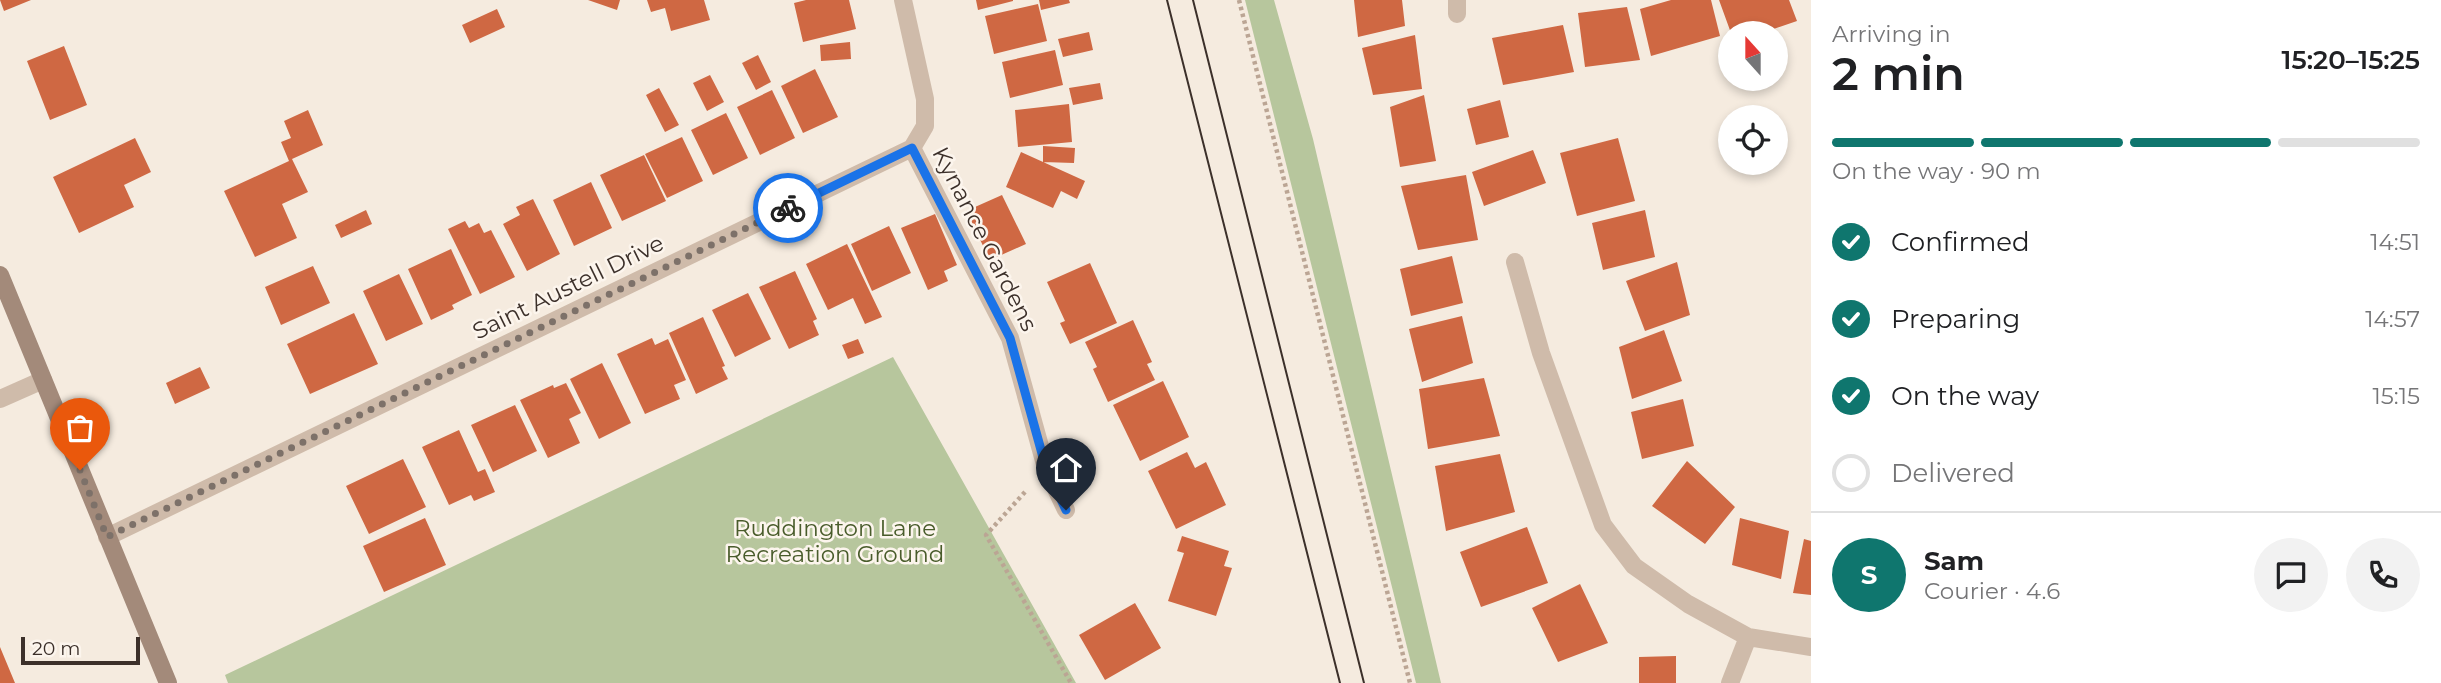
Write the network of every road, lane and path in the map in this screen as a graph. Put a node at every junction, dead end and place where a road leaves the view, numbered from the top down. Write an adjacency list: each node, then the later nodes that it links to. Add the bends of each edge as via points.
1 (903, 0): 3 (street, via 925,99 925,126)
2 (1239, 0): 15 (path)
3 (912, 148): 8 (street, Kynance Gardens, via 1010,338); 10 (street, Saint Austell Drive)
4 (1515, 262): 11 (street, via 1541,353 1604,525 1634,566)
5 (0, 275): 6 (main road)
6 (43, 380): 7 (street); 10 (main road)
7 (0, 399)
8 (1046, 468): 9 (street, Kynance Gardens); 14 (path, via 986,535)
9 (1066, 510)
10 (107, 537): 13 (main road)
11 (1748, 638): 12 (street); 16 (street)
12 (1811, 647)
13 (168, 683)
14 (1071, 683)
15 (1410, 683)
16 (1730, 683)

